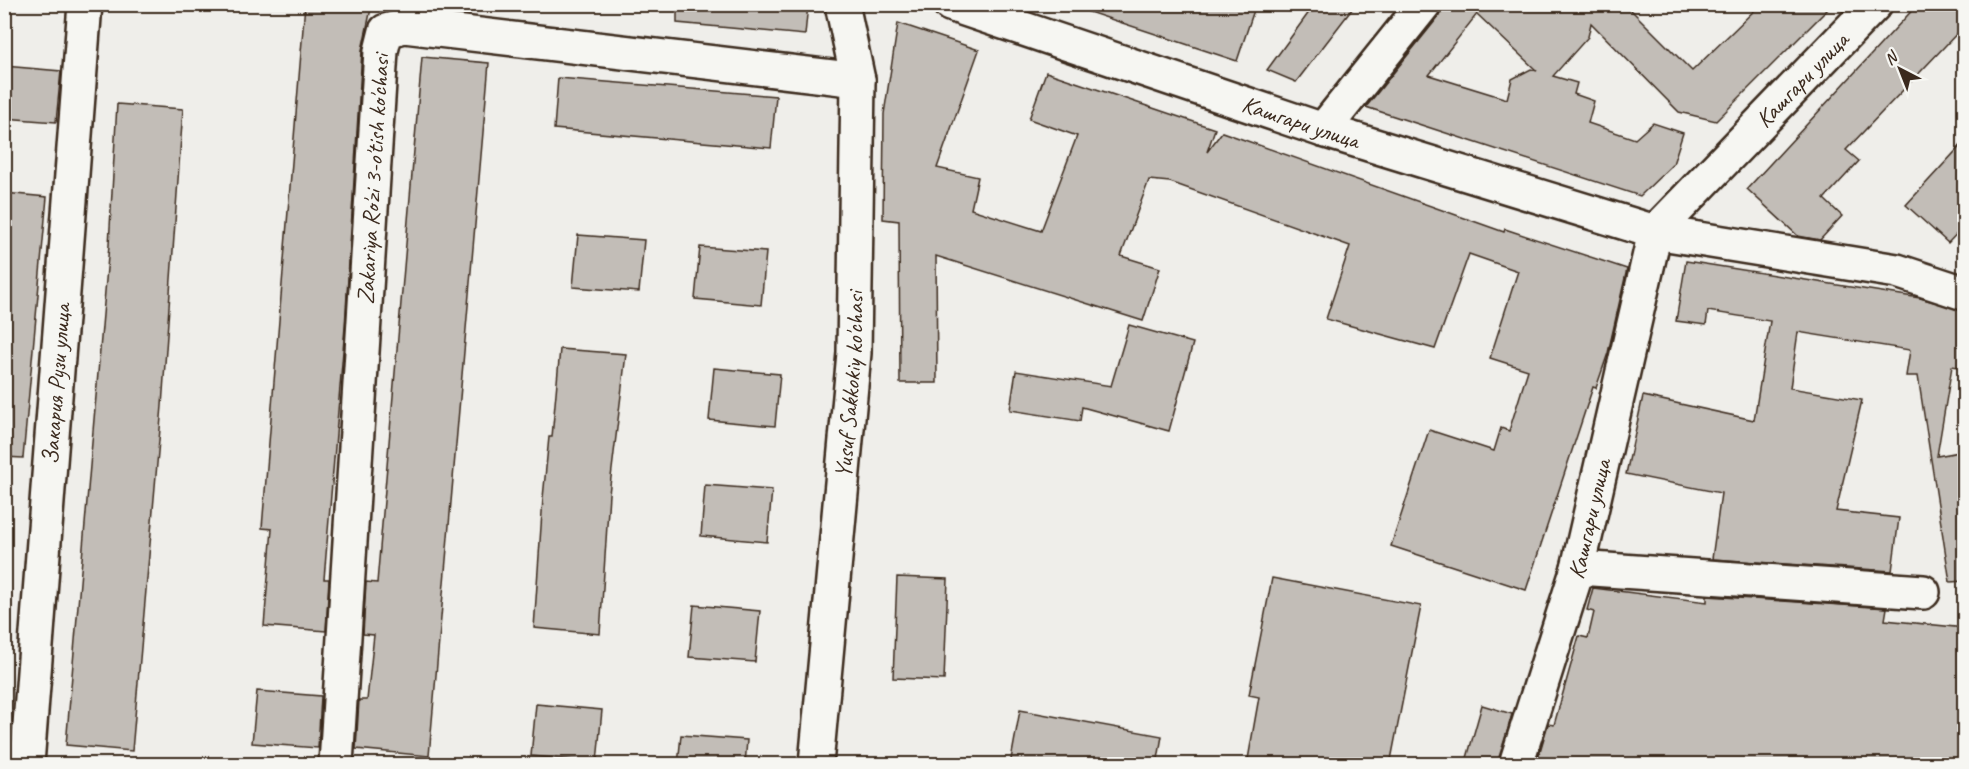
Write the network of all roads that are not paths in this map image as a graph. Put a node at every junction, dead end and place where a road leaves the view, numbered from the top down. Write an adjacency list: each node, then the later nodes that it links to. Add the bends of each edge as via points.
1 (85, 4): 13 (street, Закария Рузи улица)
2 (842, 4): 6 (street, Yusuf Sakkokiy ko'chasi)
3 (950, 4): 7 (street, Кашгари улица)
4 (1424, 4): 7 (street)
5 (1875, 4): 8 (street, Кашгари улица)
6 (858, 80): 12 (street, Yusuf Sakkokiy ko'chasi, via 854,353); 14 (street, Zakariya Ro'zi 3-o'tish ko'chasi, via 404,26 386,31 381,51)
7 (1323, 130): 8 (street, Кашгари улица)
8 (1655, 232): 9 (street, Кашгари улица, via 1897,271); 10 (street, Кашгари улица)
9 (1965, 293)
10 (1578, 568): 11 (street); 15 (street, Кашгари улица)
11 (1923, 592)
12 (822, 763)
13 (27, 765)
14 (336, 765)
15 (1516, 765)

